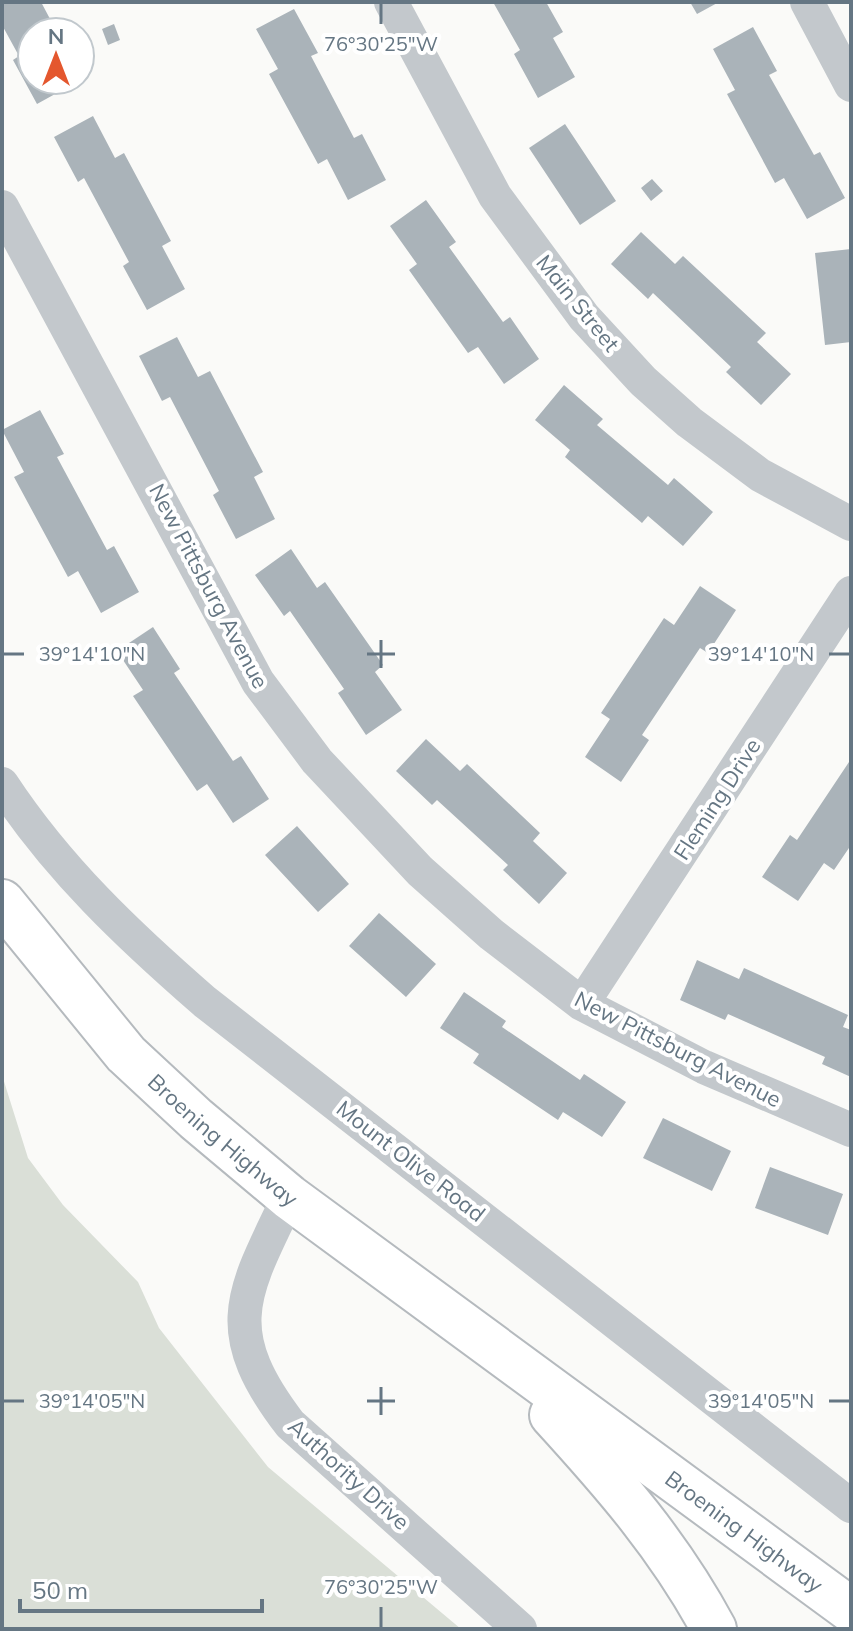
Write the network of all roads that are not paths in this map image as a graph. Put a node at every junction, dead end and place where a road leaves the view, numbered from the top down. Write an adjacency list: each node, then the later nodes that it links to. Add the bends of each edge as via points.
1 (391, 2): 5 (street, Main Street, via 495,196 584,317 689,422 760,475)
2 (807, 2): 3 (street)
3 (851, 85)
4 (2, 207): 9 (street, New Pittsburg Avenue, via 258,682 317,761 420,871)
5 (851, 524)
6 (851, 593): 9 (street, Fleming Drive)
7 (2, 784): 13 (street, Mount Olive Road, via 80,887 205,1002)
8 (2, 902): 11 (main road, Broening Highway, via 126,1054)
9 (582, 1004): 10 (street, New Pittsburg Avenue, via 704,1067)
10 (851, 1130)
11 (289, 1197): 12 (main road, Broening Highway); 15 (street, Authority Drive, via 254,1269 247,1301 244,1330 263,1388 290,1424)
12 (482, 1340): 14 (main road, Broening Highway); 16 (main road, Broening Highway, via 624,1494 683,1572)
13 (851, 1506)
14 (851, 1610)
15 (520, 1629)
16 (714, 1629)

